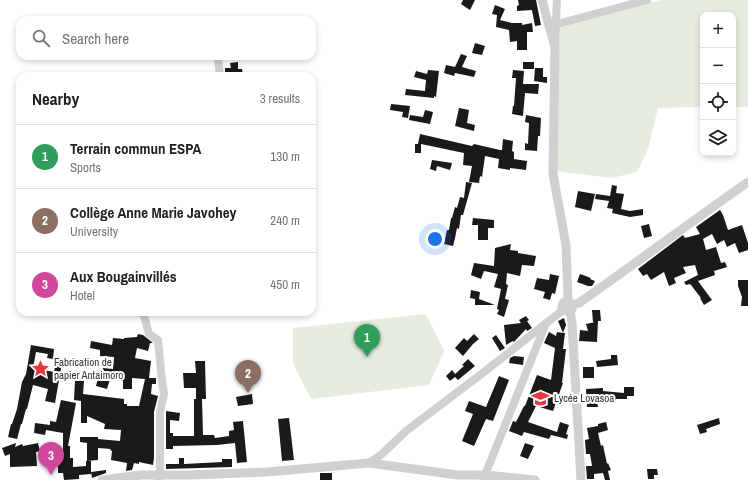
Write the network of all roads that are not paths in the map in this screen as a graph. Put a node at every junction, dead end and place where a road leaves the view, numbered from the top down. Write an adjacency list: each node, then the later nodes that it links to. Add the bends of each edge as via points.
1 (542, 0): 5 (street)
2 (557, 0): 4 (street)
3 (647, 0): 4 (street)
4 (557, 24): 5 (street)
5 (555, 47): 9 (street, via 553,174 566,245)
6 (218, 60): 7 (street)
7 (220, 72)
8 (748, 182): 9 (street, via 579,303)
9 (568, 307): 11 (street); 19 (street, via 572,323)
10 (144, 316): 15 (street, via 149,334 158,340 164,394 160,412)
11 (546, 322): 12 (street); 16 (street)
12 (369, 463): 13 (street); 14 (street)
13 (267, 476): 15 (street, via 190,475)
14 (457, 477): 16 (street)
15 (159, 478): 17 (street, via 141,475)
16 (484, 478): 18 (street)
17 (102, 480)
18 (535, 480)
19 (581, 480)

